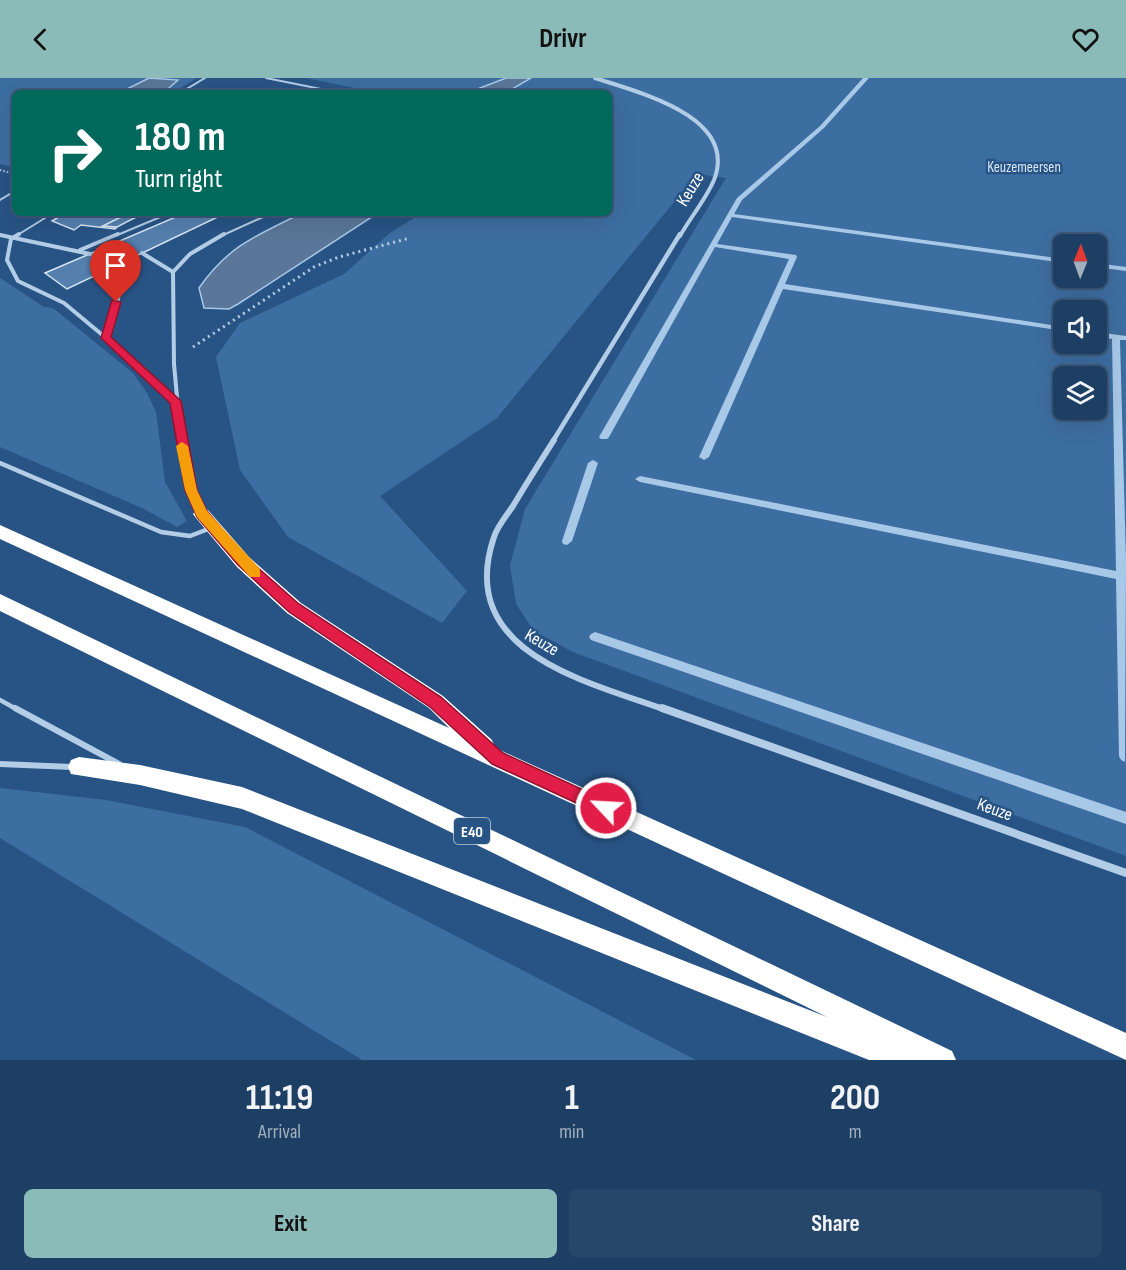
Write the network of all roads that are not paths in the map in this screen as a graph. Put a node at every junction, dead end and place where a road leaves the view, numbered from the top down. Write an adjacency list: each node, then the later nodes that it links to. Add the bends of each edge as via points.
1 (205, 78): 4 (lane)
2 (266, 78): 5 (lane)
3 (595, 78): 29 (street, Keuze, via 660,102 701,125 717,145 720,165 494,536 485,562 485,590 494,618 511,641 548,664 622,694)
4 (185, 90)
5 (326, 90)
6 (48, 216): 11 (lane)
7 (163, 216): 10 (lane)
8 (266, 216): 17 (lane, via 191,252)
9 (0, 235): 11 (lane)
10 (114, 236): 12 (lane); 13 (lane)
11 (11, 239): 13 (lane); 18 (lane, via 7,260 18,281 64,303)
12 (121, 241)
13 (80, 250): 15 (lane)
14 (142, 253): 17 (lane)
15 (90, 254)
16 (111, 268): 18 (lane, via 120,284)
17 (173, 272): 19 (lane)
18 (106, 338): 19 (lane)
19 (176, 401): 21 (lane, via 191,490)
20 (0, 463): 21 (lane, via 161,532 190,536)
21 (207, 520): 25 (highway, via 243,562 294,608 436,702)
22 (0, 532): 25 (highway)
23 (0, 602): 32 (highway, E40)
24 (0, 700): 28 (lane)
25 (497, 759): 30 (highway)
26 (0, 764): 27 (lane)
27 (79, 767): 28 (highway)
28 (140, 775): 31 (highway, via 252,801)
29 (1126, 873)
30 (1126, 1047)
31 (902, 1060)
32 (943, 1060)

